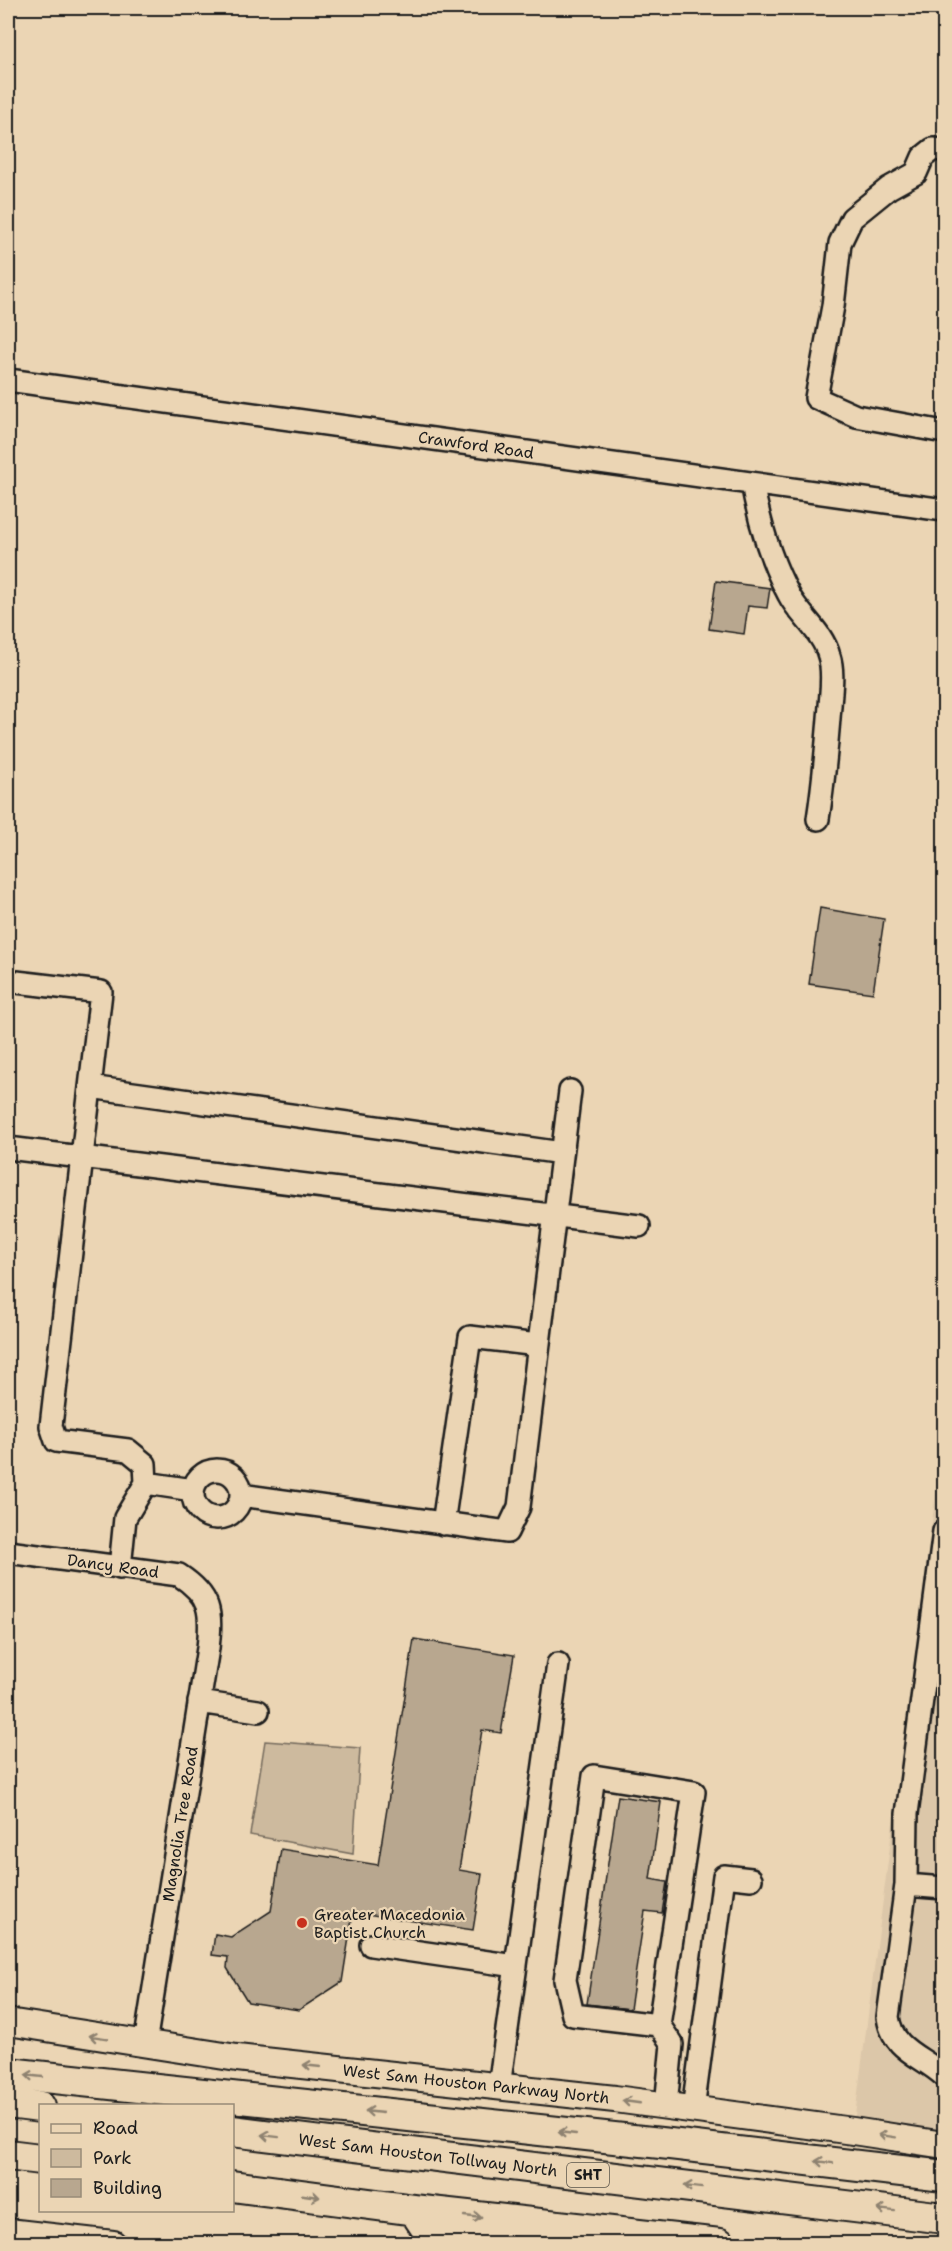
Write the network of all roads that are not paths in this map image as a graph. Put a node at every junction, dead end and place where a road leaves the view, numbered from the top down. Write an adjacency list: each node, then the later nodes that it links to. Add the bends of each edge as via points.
1 (945, 150): 3 (street, via 933,149 923,157 916,173 889,188 852,218 840,243 816,398 856,416)
2 (8, 380): 4 (street, Crawford Road)
3 (945, 432)
4 (752, 483): 5 (street, Crawford Road); 6 (street, via 758,515 790,597 829,655 832,678)
5 (945, 510)
6 (818, 819)
7 (8, 981): 8 (street, via 101,992)
8 (90, 1088): 11 (street); 12 (street)
9 (570, 1090): 11 (street)
10 (8, 1148): 12 (street)
11 (562, 1153): 13 (street)
12 (82, 1157): 13 (street); 16 (street, via 51,1426 56,1441 128,1450 145,1464)
13 (554, 1215): 14 (street); 15 (street)
14 (639, 1226)
15 (538, 1345): 19 (street, via 519,1507 507,1532); 19 (street, via 470,1337)
16 (146, 1483): 17 (street); 22 (street, via 125,1518)
17 (193, 1491): 18 (street, via 201,1476 215,1470 231,1474); 18 (street, via 201,1512 215,1518 223,1518 236,1509)
18 (241, 1495): 19 (street)
19 (443, 1524)
20 (945, 1531): 28 (street, via 907,1814)
21 (8, 1551): 22 (street, Dancy Road)
22 (120, 1568): 23 (street, Dancy Road, via 178,1575 196,1586)
23 (206, 1603): 25 (street, Magnolia Tree Road, via 210,1625)
24 (558, 1664): 31 (street)
25 (199, 1702): 26 (street); 34 (street, Magnolia Tree Road)
26 (258, 1711)
27 (751, 1879): 41 (street, via 724,1876)
28 (906, 1885): 29 (street); 36 (street, via 888,2017 890,2030 896,2041)
29 (945, 1888)
30 (371, 1945): 31 (street)
31 (516, 1966): 37 (street)
32 (8, 2022): 34 (main road, West Sam Houston Parkway North, one-way to 32)
33 (659, 2025): 33 (street, via 693,1792 594,1776 565,1980 573,2015); 39 (street, via 672,2044)
34 (145, 2044): 37 (main road, West Sam Houston Parkway North, one-way to 34)
35 (8, 2073): 46 (highway, one-way to 35)
36 (945, 2076)
37 (499, 2087): 39 (main road, West Sam Houston Parkway North, one-way to 37)
38 (8, 2103): 40 (highway)
39 (666, 2106): 41 (main road, West Sam Houston Parkway North)
40 (39, 2108)
41 (693, 2110): 43 (main road, West Sam Houston Parkway North, one-way to 41)
42 (234, 2131): 49 (highway, West Sam Houston Tollway North / SHT, one-way to 42)
43 (945, 2145)
44 (8, 2155): 45 (highway)
45 (39, 2159)
46 (945, 2176)
47 (234, 2186): 48 (highway, one-way to 48)
48 (415, 2210): 52 (highway, via 428,2231); 53 (highway, one-way to 53)
49 (945, 2218)
50 (8, 2232): 51 (main road)
51 (113, 2244)
52 (493, 2244)
53 (720, 2244)

